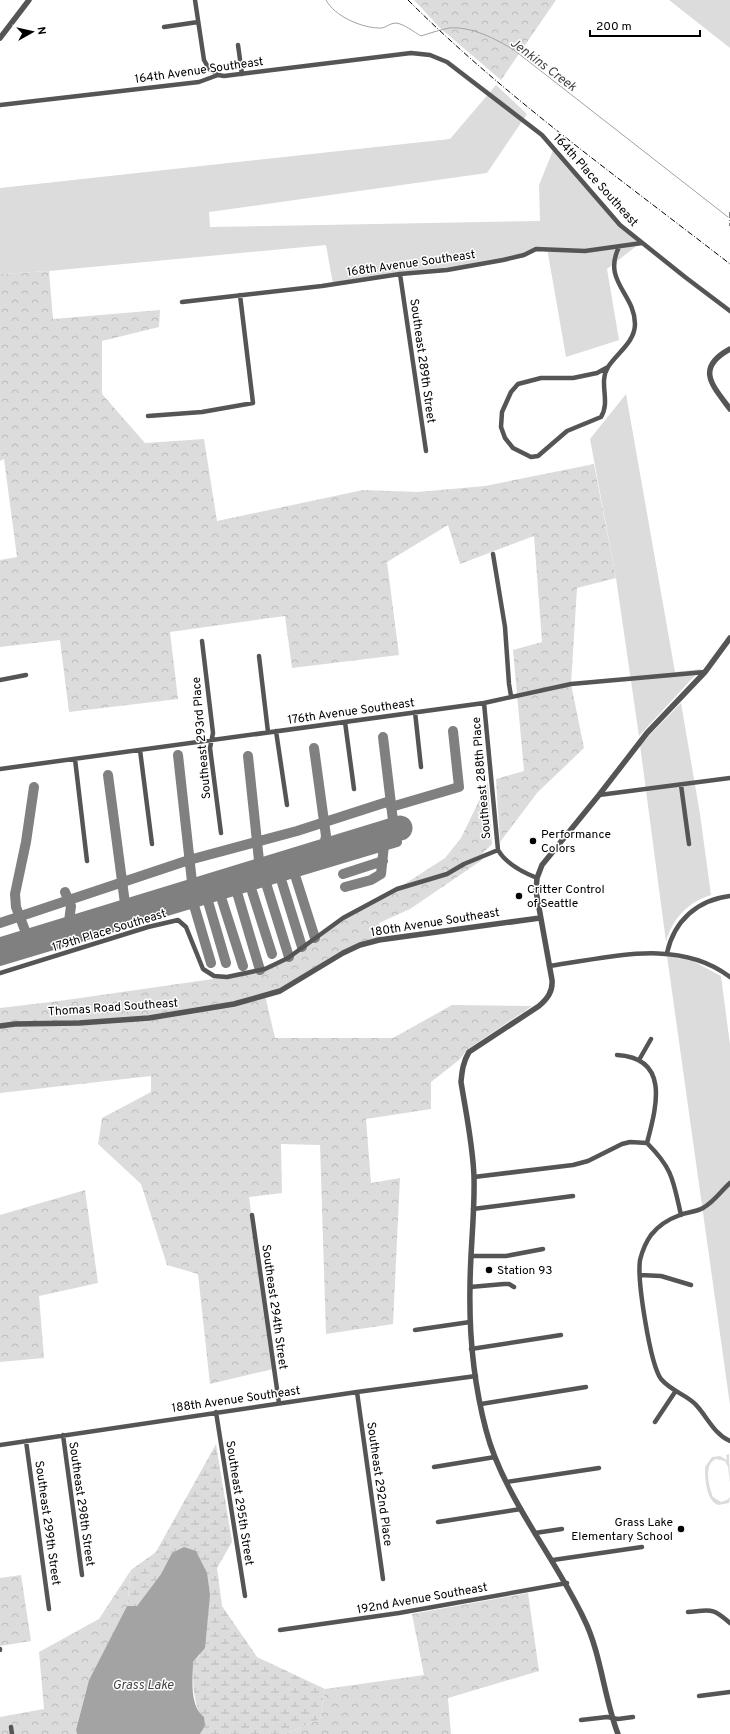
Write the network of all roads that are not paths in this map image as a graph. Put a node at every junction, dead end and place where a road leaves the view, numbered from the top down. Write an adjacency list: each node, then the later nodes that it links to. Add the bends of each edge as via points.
1 (29, 0): 5 (street)
2 (195, 0): 3 (street)
3 (198, 22): 4 (street); 9 (street, via 204,60 209,69)
4 (164, 27)
5 (0, 38)
6 (238, 45): 8 (street)
7 (447, 62): 8 (street, 164th Avenue Southeast, via 430,55 410,53); 11 (street, 164th Place Southeast, via 542,135 620,225)
8 (242, 74): 9 (street, 164th Avenue Southeast)
9 (218, 75): 10 (street, 164th Avenue Southeast, via 199,82)
10 (0, 105)
11 (642, 243): 12 (street, 168th Avenue Southeast); 16 (street, 164th Place Southeast)
12 (619, 246): 13 (street, 168th Avenue Southeast, via 585,251 536,249 493,262 447,270); 18 (street, via 614,257 614,270 634,316 635,330 632,338)
13 (400, 274): 14 (street, 168th Avenue Southeast); 21 (street, Southeast 289th Street)
14 (240, 295): 15 (street, 168th Avenue Southeast); 20 (street, via 253,403 202,412)
15 (182, 302)
16 (730, 311)
17 (730, 349): 19 (street, via 712,363 709,371 710,380)
18 (608, 367): 18 (street, via 604,386 606,406 601,417 567,430 538,456 531,457 516,450 505,438 501,426 502,412 511,392 518,384 541,378 573,378 597,373)
19 (730, 408)
20 (148, 416)
21 (426, 451)
22 (493, 554): 29 (street, via 505,626)
23 (730, 638): 26 (street)
24 (202, 641): 35 (street, Southeast 293rd Place, via 213,733)
25 (259, 656): 34 (street)
26 (705, 672): 29 (street, 176th Avenue Southeast, via 571,684); 43 (street, via 646,733)
27 (26, 675): 28 (street)
28 (0, 680)
29 (511, 696): 30 (street, 176th Avenue Southeast)
30 (484, 703): 31 (street, 176th Avenue Southeast); 48 (street, Southeast 288th Place)
31 (415, 712): 32 (street, 176th Avenue Southeast); 38 (street)
32 (345, 722): 33 (street, 176th Avenue Southeast); 42 (street)
33 (276, 731): 34 (street, 176th Avenue Southeast); 44 (street)
34 (268, 732): 35 (street, 176th Avenue Southeast)
35 (211, 740): 36 (street, 176th Avenue Southeast); 45 (street, Southeast 293rd Place)
36 (140, 750): 37 (street, 176th Avenue Southeast); 46 (street)
37 (75, 759): 39 (street, 176th Avenue Southeast); 49 (street)
38 (421, 767)
39 (0, 769)
40 (730, 778): 41 (street)
41 (681, 785): 43 (street); 47 (street)
42 (354, 788)
43 (599, 795): 50 (street, via 542,865)
44 (287, 805)
45 (221, 833)
46 (152, 844)
47 (689, 844)
48 (498, 850): 50 (street, via 514,866); 55 (street, 179th Place Southeast, via 447,874 397,889 343,918 288,958 265,969 227,977 214,976 203,969 186,927 178,920)
49 (87, 862)
50 (537, 878): 52 (street)
51 (730, 896): 53 (street, via 709,900 690,912 676,929)
52 (540, 918): 54 (street); 57 (street, 180th Avenue Southeast, via 379,940 360,945)
53 (667, 953): 54 (street, via 635,954); 56 (street, via 704,962)
54 (549, 966): 63 (street, via 552,987 547,999 469,1052 464,1062 462,1082)
55 (0, 973)
56 (730, 977)
57 (274, 993): 58 (street, Thomas Road Southeast, via 234,1004 149,1018)
58 (0, 1026)
59 (652, 1039): 61 (street)
60 (617, 1055): 61 (street)
61 (639, 1060): 62 (street, via 649,1070 657,1093)
62 (647, 1143): 63 (street, via 630,1142 573,1165); 68 (street, via 668,1166)
63 (474, 1177): 66 (street)
64 (730, 1183): 68 (street, via 704,1208)
65 (573, 1196): 66 (street)
66 (473, 1209): 70 (street)
67 (252, 1215): 83 (street, Southeast 294th Street)
68 (681, 1215): 71 (street, via 661,1224 646,1242 640,1260)
69 (543, 1249): 70 (street, via 506,1256)
70 (471, 1256): 73 (street)
71 (640, 1275): 72 (street, via 661,1276); 82 (street, via 653,1359 661,1378)
72 (692, 1286)
73 (470, 1287): 74 (street, via 509,1284); 75 (street)
74 (514, 1288)
75 (470, 1322): 76 (street); 78 (street)
76 (415, 1330)
77 (561, 1335): 78 (street)
78 (471, 1349): 79 (street)
79 (476, 1376): 81 (street, 188th Avenue Southeast); 84 (street)
80 (586, 1387): 84 (street)
81 (357, 1392): 83 (street, 188th Avenue Southeast); 102 (street, Southeast 292nd Place)
82 (676, 1392): 86 (street); 88 (street, via 696,1404 716,1430)
83 (279, 1403): 85 (street, 188th Avenue Southeast)
84 (481, 1404): 91 (street, via 486,1431)
85 (216, 1412): 87 (street, 188th Avenue Southeast); 104 (street, Southeast 295th Street)
86 (655, 1422)
87 (63, 1435): 89 (street, 188th Avenue Southeast); 101 (street, Southeast 298th Street)
88 (728, 1440)
89 (26, 1441): 90 (street, 188th Avenue Southeast); 105 (street, Southeast 299th Street)
90 (0, 1444)
91 (495, 1457): 92 (street); 94 (street)
92 (434, 1467)
93 (599, 1468): 94 (street)
94 (507, 1482): 95 (street)
95 (521, 1509): 96 (street); 98 (street)
96 (438, 1522)
97 (562, 1529): 98 (street)
98 (535, 1533): 100 (street)
99 (642, 1547): 100 (street)
100 (552, 1560): 103 (street)
101 (82, 1575)
102 (383, 1579)
103 (566, 1583): 108 (street, 192nd Avenue Southeast, via 399,1614); 112 (street, via 586,1621)
104 (245, 1596)
105 (49, 1609)
106 (688, 1612): 107 (street, via 716,1611)
107 (730, 1623)
108 (280, 1630)
109 (730, 1692): 110 (street)
110 (699, 1696)
111 (633, 1717): 112 (street)
112 (613, 1718): 113 (street); 116 (street)
113 (581, 1720)
114 (11, 1727): 115 (street)
115 (12, 1734)
116 (618, 1734)

